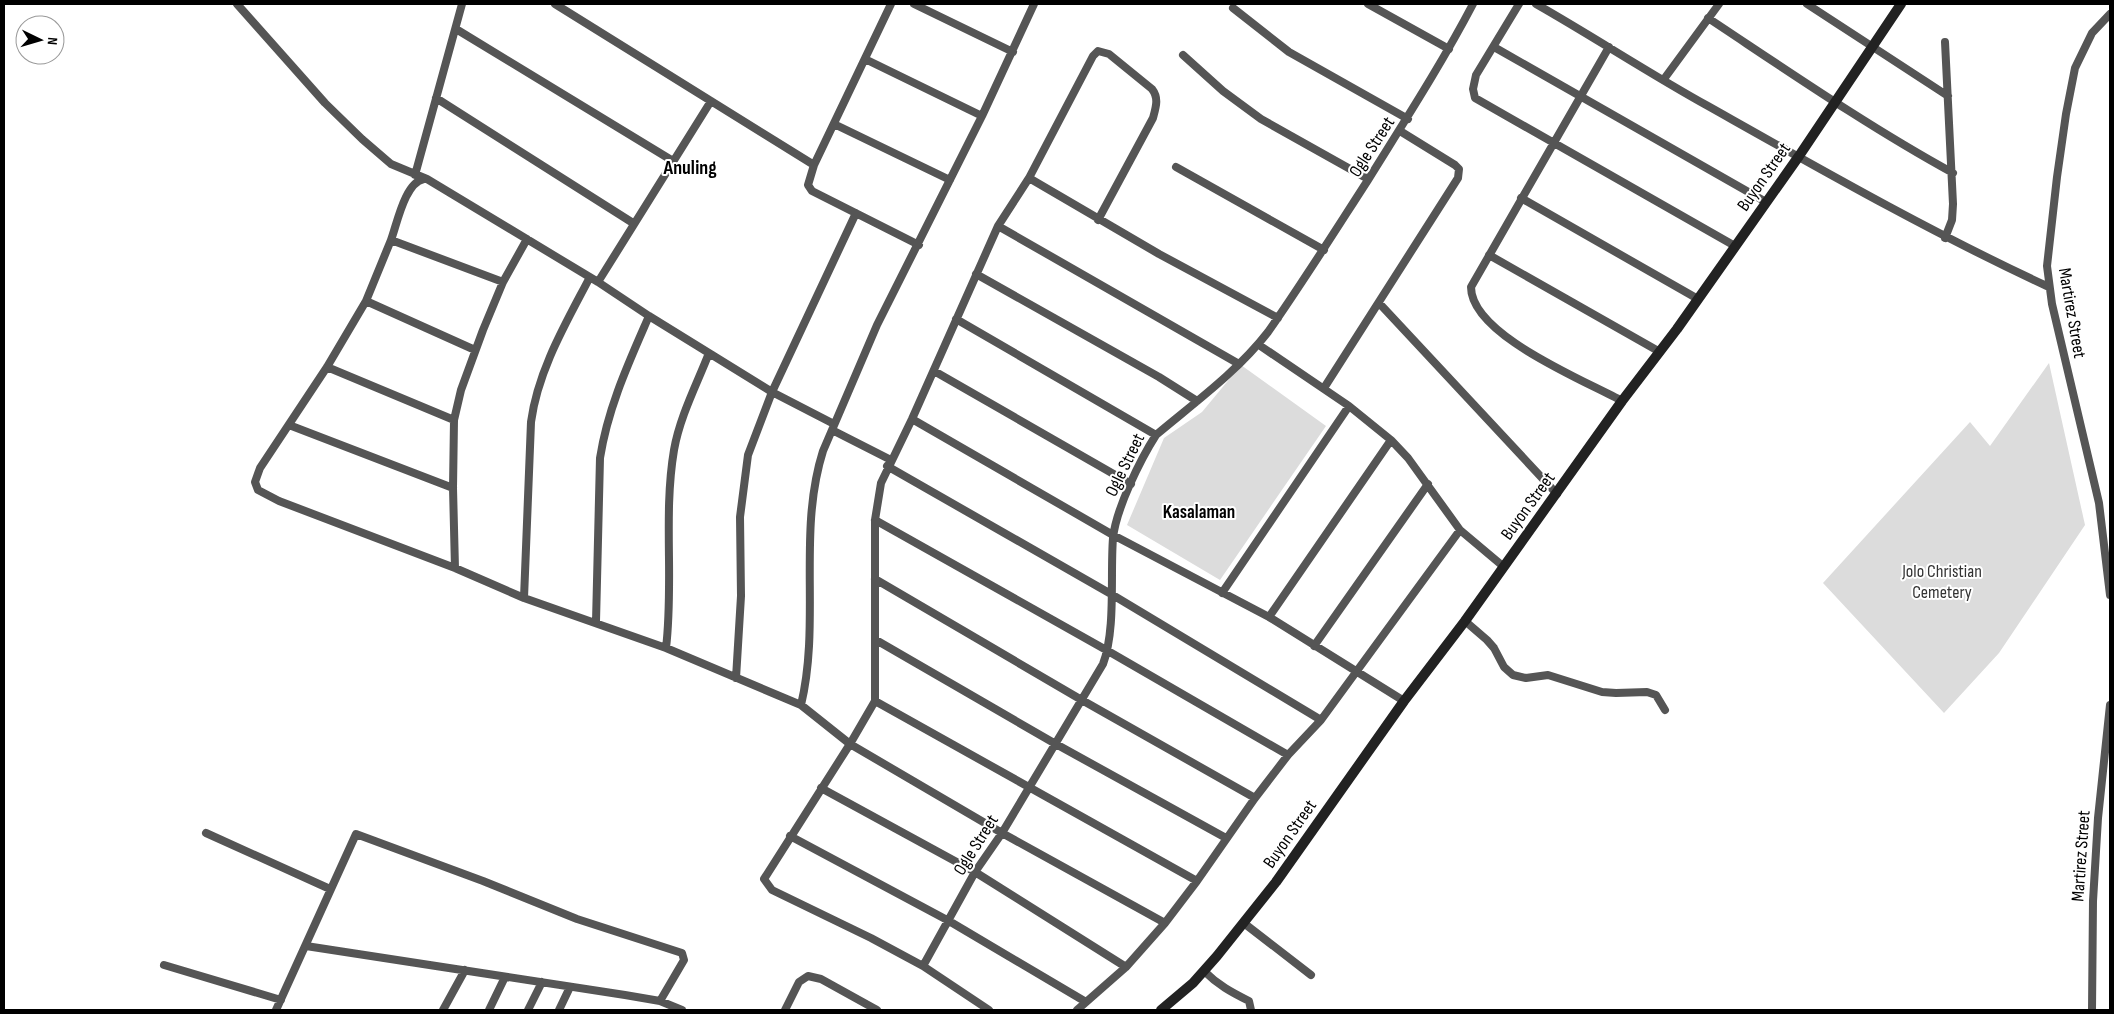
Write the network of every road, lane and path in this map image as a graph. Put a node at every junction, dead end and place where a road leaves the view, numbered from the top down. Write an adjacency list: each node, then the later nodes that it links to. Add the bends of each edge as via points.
1 (237, 4): 42 (street, via 325,104 362,140 391,164)
2 (462, 4): 17 (street)
3 (555, 4): 30 (street)
4 (890, 4): 25 (street)
5 (914, 4): 23 (street)
6 (1034, 4): 23 (street)
7 (1368, 4): 22 (street)
8 (1473, 4): 22 (street, Ogle Street)
9 (1519, 4): 20 (street)
10 (1536, 4): 19 (street)
11 (1719, 4): 16 (street)
12 (1807, 4): 21 (street)
13 (1901, 4): 21 (main road, Buyon Street)
14 (1234, 8): 33 (street, via 1289,52)
15 (2110, 14): 64 (street, Martirez Street, via 2097,27 2075,68 2051,232 2047,266)
16 (1708, 18): 26 (street); 31 (street)
17 (456, 29): 29 (street); 38 (street)
18 (1945, 42): 27 (street)
19 (1609, 46): 26 (street); 28 (street)
20 (1494, 47): 28 (street); 36 (street, via 1476,75 1475,98)
21 (1872, 47): 27 (street); 31 (main road, Buyon Street)
22 (1449, 49): 33 (street, Ogle Street)
23 (1013, 52): 32 (street)
24 (1183, 55): 45 (street, via 1261,119)
25 (865, 59): 32 (street); 34 (street)
26 (1664, 79): 37 (street)
27 (1948, 96): 41 (street)
28 (1580, 97): 36 (street); 48 (street)
29 (436, 98): 42 (street); 51 (street)
30 (711, 101): 38 (street); 39 (street)
31 (1835, 101): 37 (main road, Buyon Street); 41 (street)
32 (982, 116): 46 (street)
33 (1408, 119): 35 (street, Ogle Street)
34 (834, 124): 39 (street); 46 (street)
35 (1400, 131): 45 (street, Ogle Street); 67 (street, via 1455,165 1460,173)
36 (1552, 144): 47 (street); 57 (street)
37 (1799, 156): 48 (main road, Buyon Street); 54 (street)
38 (673, 161): 51 (street)
39 (814, 164): 49 (street, via 808,180 810,190)
40 (1176, 167): 58 (street)
41 (1953, 173): 54 (street, via 1952,220)
42 (414, 175): 44 (street)
43 (1028, 178): 50 (street); 50 (street, via 1092,56 1098,51 1109,54 1152,89 1156,106 1153,118); 52 (street)
44 (427, 179): 53 (street); 55 (street, via 418,180 411,187)
45 (1368, 179): 58 (street, Ogle Street)
46 (950, 180): 56 (street)
47 (1521, 198): 59 (street); 65 (street)
48 (1766, 202): 57 (main road, Buyon Street)
49 (856, 213): 56 (street); 79 (street)
50 (1098, 220): 69 (street)
51 (633, 223): 63 (street)
52 (998, 226): 60 (street); 75 (street)
53 (527, 238): 61 (street); 62 (street)
54 (1945, 238): 64 (street)
55 (391, 240): 62 (street); 66 (street)
56 (919, 246): 86 (street, via 878,325)
57 (1735, 246): 65 (main road, Buyon Street)
58 (1324, 250): 69 (street, Ogle Street)
59 (1489, 255): 73 (street); 81 (street, via 1471,287 1473,302 1489,322 1533,355)
60 (976, 274): 70 (street); 80 (street)
61 (590, 277): 63 (street); 104 (street, via 559,336 533,406)
62 (503, 282): 72 (street)
63 (598, 282): 68 (street)
64 (2049, 287): 97 (street, Martirez Street, via 2099,502)
65 (1698, 299): 73 (main road, Buyon Street)
66 (366, 301): 72 (street); 76 (street)
67 (1379, 303): 78 (street); 93 (street)
68 (649, 316): 74 (street); 107 (street, via 616,394 604,432 600,458)
69 (1278, 318): 71 (street, Ogle Street)
70 (956, 319): 77 (street); 87 (street)
71 (1259, 345): 75 (street, Ogle Street); 78 (street)
72 (475, 350): 84 (street)
73 (1660, 352): 81 (main road, Buyon Street)
74 (709, 353): 79 (street); 110 (street, via 678,433 672,465)
75 (1239, 364): 80 (street, Ogle Street)
76 (327, 366): 84 (street); 85 (street)
77 (934, 371): 83 (street); 90 (street)
78 (1324, 388): 82 (street)
79 (772, 392): 86 (street); 113 (street, via 748,455 742,494)
80 (1197, 401): 87 (street, Ogle Street)
81 (1622, 401): 93 (main road, Buyon Street)
82 (1349, 406): 88 (street); 101 (street)
83 (912, 419): 89 (street); 96 (street)
84 (454, 420): 92 (street)
85 (289, 424): 92 (street); 99 (street, via 256,476 258,490 279,501)
86 (833, 427): 89 (street); 117 (street, via 814,485 808,666)
87 (1156, 435): 90 (street, Ogle Street)
88 (1391, 440): 91 (street); 105 (street)
89 (889, 463): 94 (street, via 881,483); 102 (street)
90 (1131, 484): 96 (street, Ogle Street, via 1120,509)
91 (1428, 484): 95 (street); 109 (street)
92 (453, 488): 99 (street)
93 (1557, 494): 98 (main road, Buyon Street)
94 (875, 520): 100 (street); 111 (street)
95 (1460, 530): 98 (street); 112 (street)
96 (1114, 536): 101 (street); 102 (street, Ogle Street)
97 (2109, 562): 103 (street, Martirez Street)
98 (1504, 567): 106 (main road, Buyon Street)
99 (456, 568): 104 (street)
100 (875, 579): 108 (street); 114 (street)
101 (1222, 593): 105 (street)
102 (1111, 594): 111 (street, Ogle Street); 120 (street)
103 (2110, 595)
104 (524, 598): 107 (street)
105 (1269, 618): 109 (street)
106 (1465, 621): 116 (main road, Buyon Street); 119 (street, via 1487,640 1504,668 1513,675 1526,678 1548,675 1608,693 1647,692 1656,695)
107 (596, 622): 110 (street)
108 (876, 640): 115 (street); 122 (street)
109 (1314, 646): 112 (street)
110 (666, 648): 113 (street)
111 (1108, 651): 114 (street, Ogle Street); 123 (street)
112 (1356, 671): 116 (street); 120 (street)
113 (736, 678): 117 (street)
114 (1080, 699): 122 (street, Ogle Street); 126 (street)
115 (875, 701): 121 (street); 125 (street)
116 (1404, 701): 136 (main road, Buyon Street)
117 (801, 705): 121 (street)
118 (2110, 705): 162 (street, Martirez Street, via 2097,827)
119 (1665, 710)
120 (1321, 720): 123 (street)
121 (850, 744): 124 (street); 128 (street)
122 (1054, 744): 125 (street, Ogle Street); 130 (street)
123 (1288, 755): 126 (street)
124 (821, 788): 129 (street); 131 (street)
125 (1028, 788): 128 (street, Ogle Street); 132 (street)
126 (1255, 798): 130 (street)
127 (206, 833): 133 (street)
128 (1002, 833): 131 (street, Ogle Street); 135 (street)
129 (790, 836): 134 (street); 139 (street, via 765,875 768,886)
130 (1226, 838): 132 (street)
131 (976, 872): 134 (street, Ogle Street); 140 (street)
132 (1197, 882): 135 (street)
133 (330, 889): 137 (street); 148 (street, via 356,834 577,919 682,953 684,960)
134 (949, 921): 139 (street, Ogle Street); 149 (street)
135 (1165, 923): 140 (street)
136 (1244, 924): 142 (main road, Buyon Street); 143 (street)
137 (306, 946): 141 (street); 147 (street)
138 (164, 965): 147 (street)
139 (923, 966): 158 (street)
140 (1126, 967): 149 (street)
141 (465, 970): 144 (street); 151 (street)
142 (1204, 971): 160 (main road, Buyon Street); 161 (street, via 1217,984 1249,1001)
143 (1311, 975)
144 (505, 977): 145 (street); 152 (street)
145 (542, 982): 146 (street); 153 (street)
146 (570, 987): 148 (street); 154 (street)
147 (280, 1000): 150 (street)
148 (660, 1002): 155 (street)
149 (1086, 1002): 159 (street)
150 (276, 1010)
151 (443, 1010)
152 (489, 1010)
153 (528, 1010)
154 (559, 1010)
155 (682, 1010)
156 (785, 1010): 157 (street, via 799,982 808,976 821,979)
157 (878, 1010)
158 (989, 1010)
159 (1077, 1010)
160 (1161, 1010)
161 (1251, 1010)
162 (2092, 1010)

